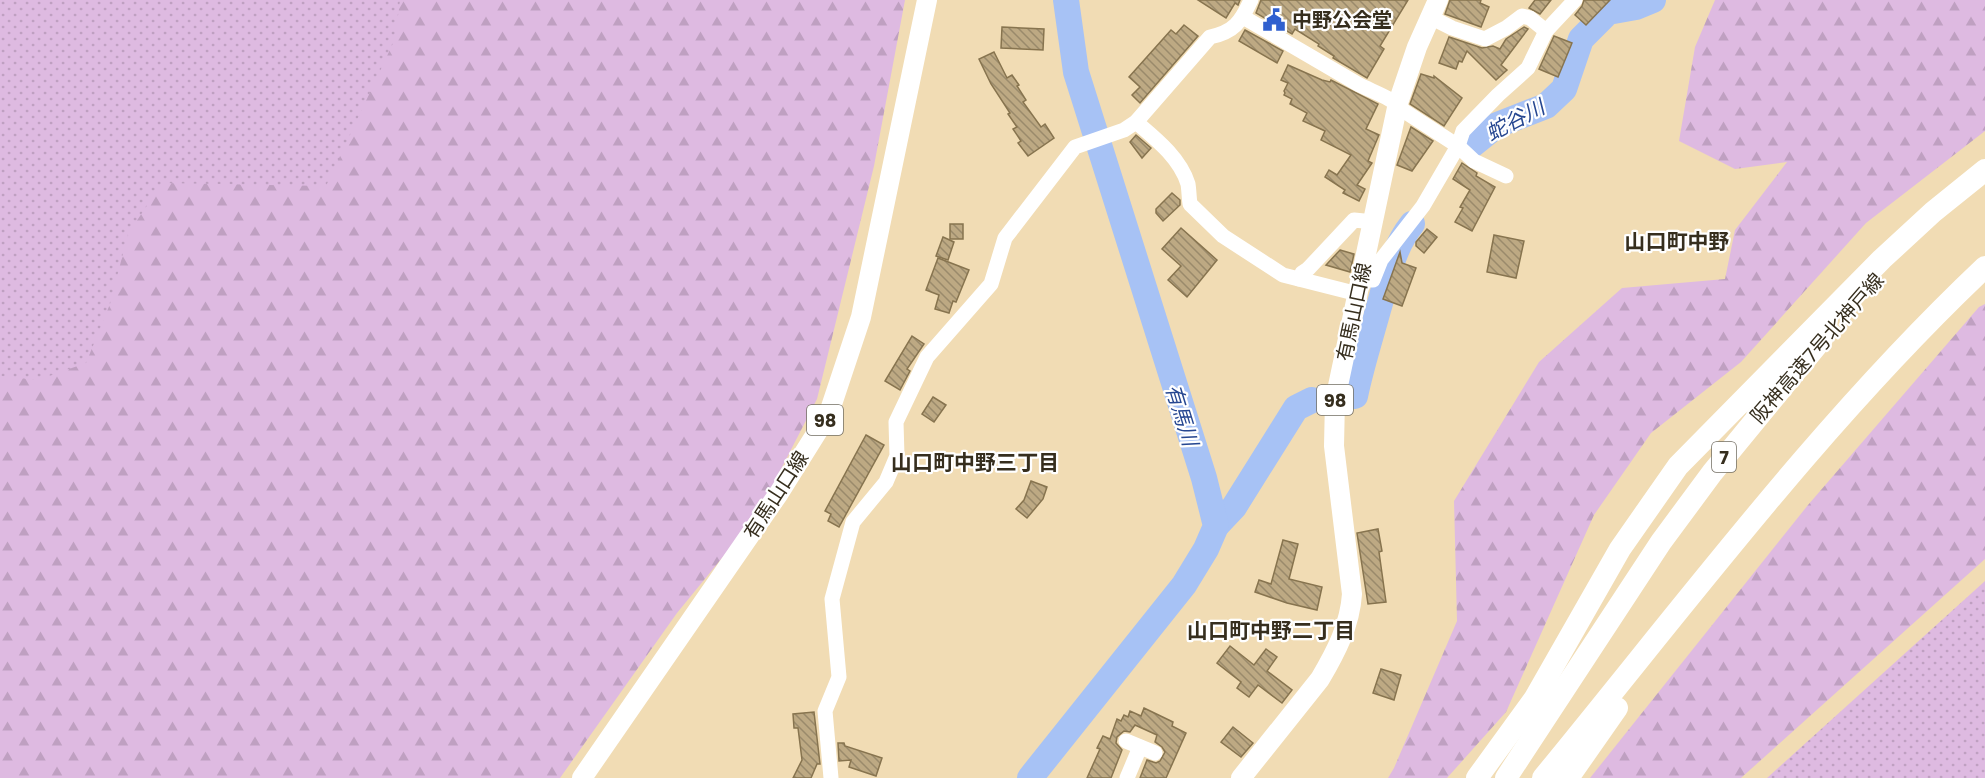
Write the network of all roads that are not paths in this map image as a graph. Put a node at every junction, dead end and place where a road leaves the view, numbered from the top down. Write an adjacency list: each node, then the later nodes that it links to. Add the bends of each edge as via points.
1 (927, 0): 18 (main road, 有馬山口線 / 98, via 861,317 829,413 779,493)
2 (1251, 0): 5 (street)
3 (1575, 0): 6 (street)
4 (1434, 9): 6 (street, via 1452,28 1485,39 1522,16); 7 (main road, 有馬山口線 / 98)
5 (1243, 17): 7 (street); 8 (street, via 1225,34 1210,37)
6 (1546, 31): 9 (street, via 1528,68 1463,131)
7 (1398, 104): 9 (street); 12 (main road, 有馬山口線 / 98)
8 (1130, 126): 14 (street, via 1159,141 1175,159 1188,184 1190,204 1223,236 1283,274); 19 (street, via 1075,147 1005,238 991,284 927,357 896,422 897,456 886,482 853,522 832,599 839,677 825,711)
9 (1458, 146): 11 (street, via 1474,161); 15 (street, via 1423,207 1381,260 1373,280)
10 (1985, 171): 22 (highway, via 1882,259 1678,466 1620,549 1535,698); 23 (highway, 阪神高速7号北神戸線 / 7, via 1879,276 1712,473 1661,542)
11 (1506, 176)
12 (1374, 222): 14 (street, via 1354,220); 15 (main road, 有馬山口線 / 98)
13 (1985, 267): 16 (highway, via 1855,400)
14 (1299, 279): 15 (street)
15 (1359, 287): 21 (main road, 有馬山口線 / 98, via 1335,400 1334,446 1351,609 1320,679)
16 (1724, 554): 24 (highway); 25 (highway)
17 (1155, 753): 20 (street, via 1133,744)
18 (582, 778)
19 (831, 778)
20 (1127, 778)
21 (1241, 778)
22 (1477, 778)
23 (1506, 778)
24 (1543, 778)
25 (1568, 778)

